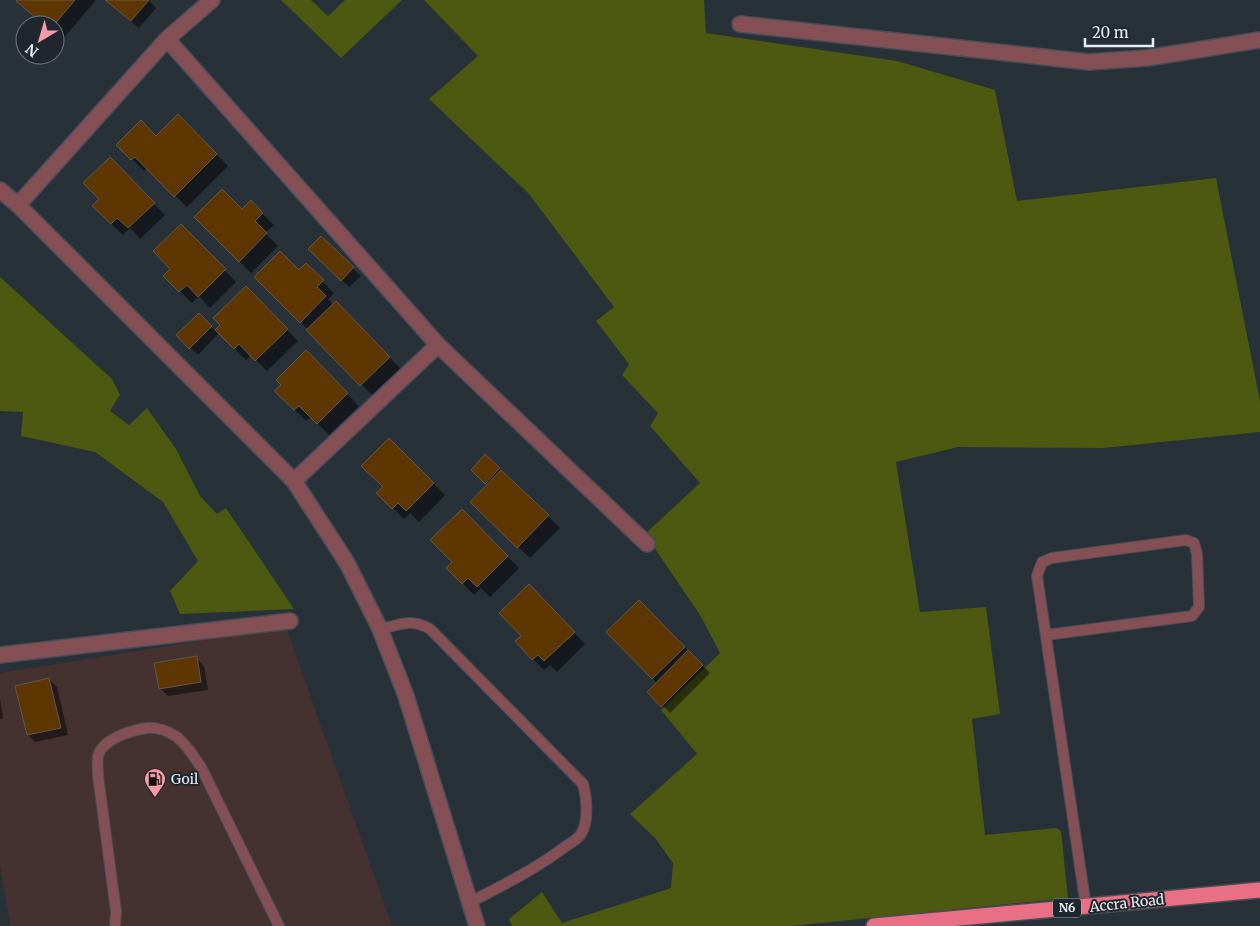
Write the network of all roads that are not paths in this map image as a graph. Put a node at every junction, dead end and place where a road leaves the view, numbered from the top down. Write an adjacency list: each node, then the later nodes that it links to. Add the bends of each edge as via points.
1 (212, 0): 3 (street)
2 (740, 24): 4 (street, via 1089,62 1147,58)
3 (167, 39): 6 (street); 7 (street)
4 (1260, 40)
5 (0, 190): 6 (street)
6 (18, 205): 8 (street)
7 (438, 345): 8 (street); 9 (street)
8 (294, 482): 11 (street, via 347,563)
9 (646, 544)
10 (290, 621): 13 (street)
11 (380, 629): 15 (street, via 406,696); 15 (lane, via 420,623 430,629 582,784 586,796 586,817 581,834 552,857)
12 (1046, 635): 12 (lane, via 1037,576 1042,562 1148,545 1186,540 1194,542 1199,607 1192,616); 16 (lane)
13 (0, 655)
14 (1260, 890): 16 (highway, Accra Road / N6)
15 (469, 903): 19 (street)
16 (1086, 907): 20 (highway, Accra Road / N6)
17 (115, 926): 18 (lane, via 98,756 114,738 148,728 163,730 176,737 186,745 201,767)
18 (279, 926)
19 (476, 926)
20 (874, 926)

